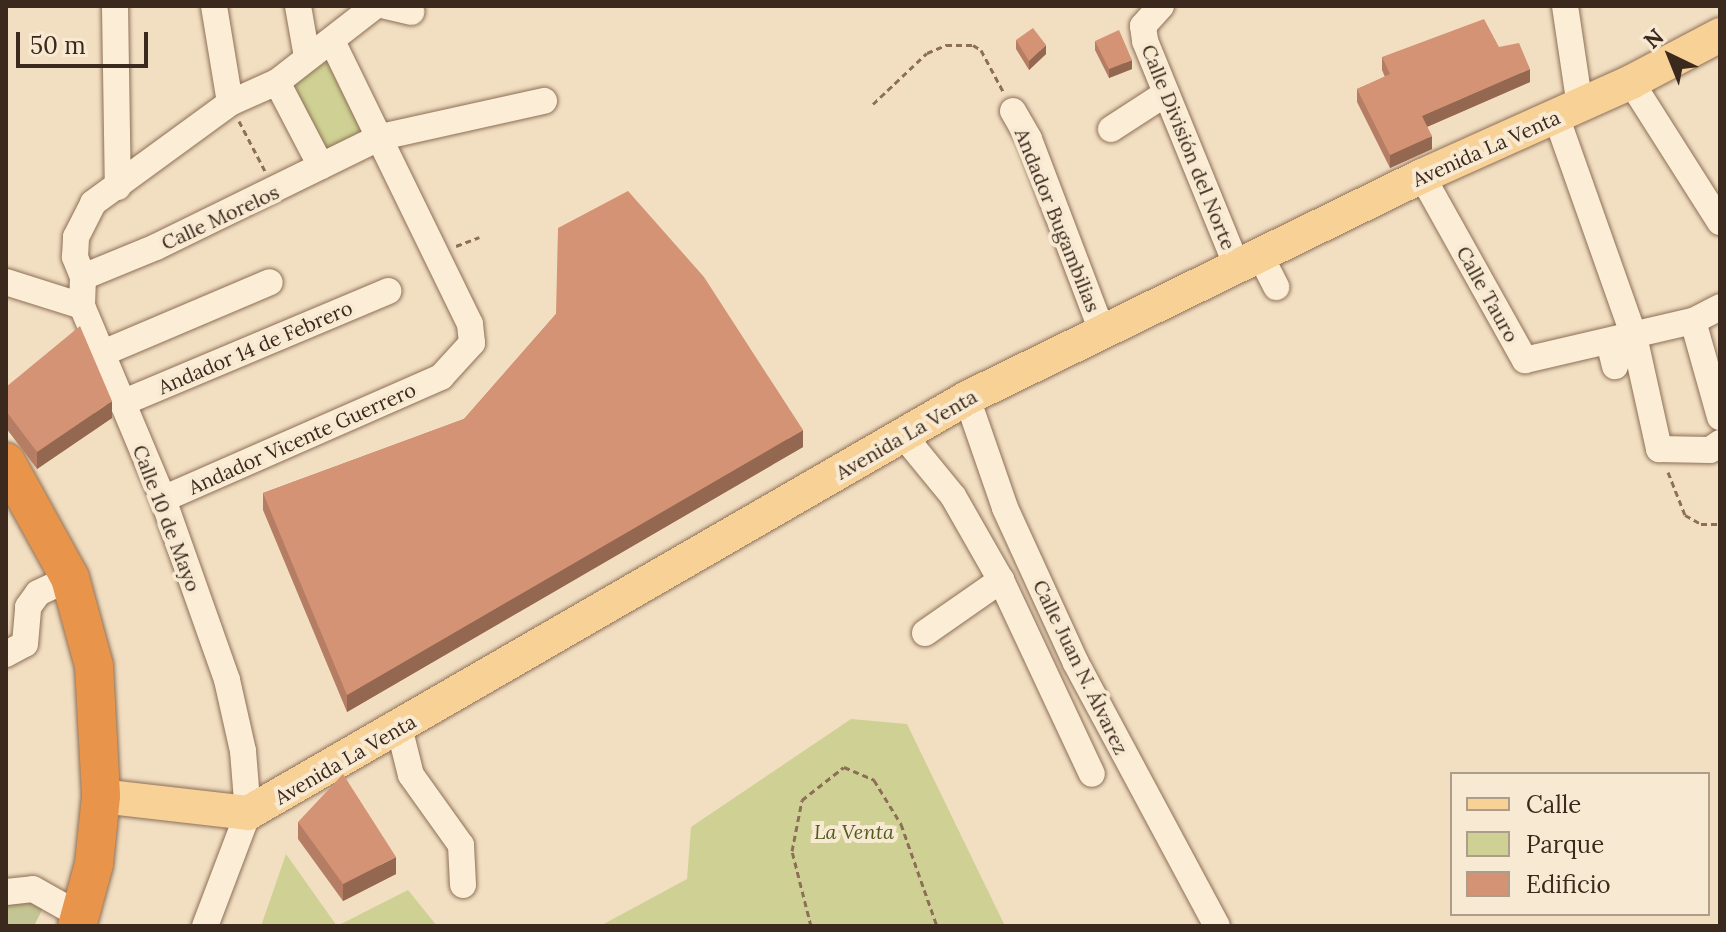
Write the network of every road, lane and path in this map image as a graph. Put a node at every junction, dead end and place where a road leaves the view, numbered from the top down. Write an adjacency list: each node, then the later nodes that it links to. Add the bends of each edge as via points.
1 (115, 6): 22 (street)
2 (214, 6): 14 (street)
3 (298, 6): 9 (street)
4 (375, 6): 8 (street)
5 (1161, 6): 12 (street, Calle División del Norte, via 1143,26)
6 (1565, 6): 17 (street)
7 (1720, 35): 11 (main road, Avenida La Venta)
8 (332, 41): 9 (street); 19 (street)
9 (307, 57): 10 (street)
10 (277, 82): 14 (street); 20 (street)
11 (1631, 82): 17 (main road, Avenida La Venta); 24 (street)
12 (1165, 94): 18 (street); 25 (street, Calle División del Norte)
13 (544, 101): 19 (street, Calle Morelos)
14 (230, 103): 22 (street); 23 (path)
15 (873, 104): 16 (path, via 927,53 962,44 981,50)
16 (1013, 111): 34 (street, Andador Bugambilias, via 1029,139)
17 (1568, 111): 21 (main road, Avenida La Venta); 35 (street)
18 (1111, 129)
19 (381, 137): 20 (street, Calle Morelos); 44 (street, Andador Vicente Guerrero, via 470,324 472,343 441,377)
20 (321, 166): 23 (street, Calle Morelos)
21 (1422, 176): 25 (main road, Avenida La Venta); 35 (street, Calle Tauro, via 1525,360)
22 (118, 187): 26 (street, via 93,203 82,220 75,257)
23 (275, 191): 26 (street, Calle Morelos)
24 (1720, 222)
25 (1249, 260): 29 (street, Calle División del Norte); 34 (main road, Avenida La Venta)
26 (83, 277): 31 (street)
27 (6, 282): 31 (street)
28 (270, 282): 36 (street)
29 (1276, 287)
30 (388, 291): 38 (street, Andador 14 de Febrero)
31 (82, 306): 36 (street, Calle 10 de Mayo)
32 (1720, 307): 33 (street, Calle Tauro)
33 (1693, 321): 35 (street, Calle Tauro); 39 (street)
34 (1101, 329): 37 (main road, Avenida La Venta)
35 (1620, 348): 42 (street)
36 (103, 353): 38 (street, Calle 10 de Mayo)
37 (967, 398): 40 (main road, Avenida La Venta); 60 (street, Calle Juan N. Álvarez, via 1005,508 1076,663)
38 (122, 403): 44 (street, Calle 10 de Mayo)
39 (1720, 417)
40 (903, 435): 47 (street, via 953,496); 50 (main road, Avenida La Venta)
41 (1720, 443): 42 (street, via 1710,450)
42 (1659, 449): 45 (path, via 1685,515 1701,524)
43 (6, 462): 46 (highway)
44 (163, 499): 53 (street, Calle 10 de Mayo, via 227,680 243,751)
45 (1720, 524)
46 (70, 578): 49 (street, via 38,593 28,607 25,644); 52 (highway, via 94,666)
47 (1001, 580): 48 (street); 51 (street)
48 (925, 633)
49 (6, 654)
50 (399, 727): 53 (main road, Avenida La Venta); 54 (street, via 411,775 461,845)
51 (1092, 774)
52 (101, 796): 53 (main road); 56 (highway, via 94,864)
53 (248, 813): 57 (street)
54 (463, 885)
55 (6, 892): 56 (street, via 33,889)
56 (79, 921)
57 (205, 926)
58 (811, 926): 59 (path, via 792,851 802,800 844,767 874,780 901,824)
59 (937, 926)
60 (1217, 926)

